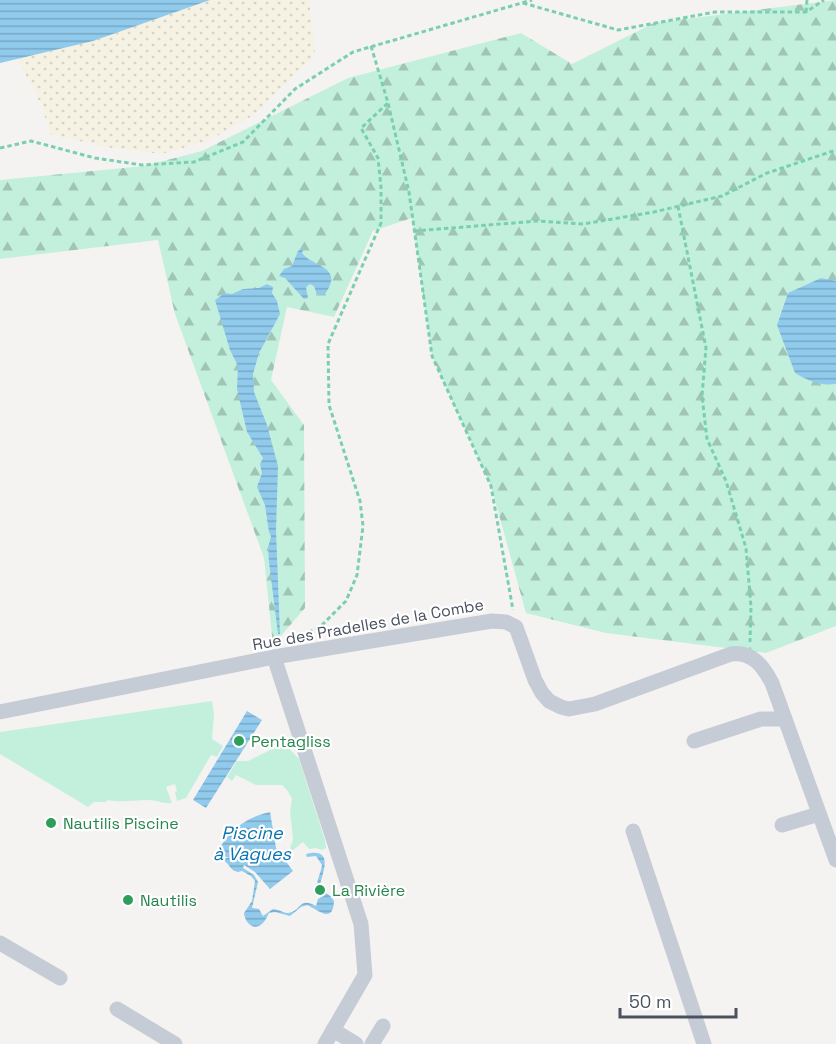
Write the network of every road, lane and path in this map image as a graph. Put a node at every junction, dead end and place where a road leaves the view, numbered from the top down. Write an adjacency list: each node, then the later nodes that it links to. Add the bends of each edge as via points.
1 (532, 0): 4 (path)
2 (807, 0): 5 (path)
3 (824, 0): 5 (path)
4 (523, 3): 5 (path, via 618,30 715,12); 6 (path)
5 (806, 12)
6 (371, 46): 7 (path); 8 (path, via 353,52 295,90 243,142 194,162 142,165 95,158 32,141)
7 (388, 103): 11 (path); 13 (path, via 361,128 378,158 381,223 328,344 329,405 360,501 363,526 357,575 346,601 321,626)
8 (0, 148)
9 (836, 150): 10 (path, via 767,173 722,196)
10 (678, 206): 11 (path, via 584,224 538,221); 14 (path, via 706,348 702,396 707,439 726,481 746,548 752,635)
11 (414, 231): 12 (path, via 432,356 492,486)
12 (516, 627): 14 (street, via 542,693 549,701 569,709 595,704 731,654); 15 (street, Rue des Pradelles de la Combe, via 492,621)
13 (302, 636)
14 (747, 655): 17 (street, via 766,672)
15 (274, 657): 16 (street, Rue des Pradelles de la Combe); 27 (street, via 361,924 365,975)
16 (0, 712)
17 (785, 719): 18 (street, via 761,719); 19 (street)
18 (694, 741)
19 (819, 814): 20 (street); 22 (street)
20 (782, 825)
21 (633, 831): 32 (street)
22 (836, 860)
23 (0, 943): 24 (street)
24 (60, 978)
25 (117, 1009): 28 (street)
26 (383, 1026): 31 (street)
27 (333, 1030): 29 (street); 30 (street)
28 (175, 1044)
29 (325, 1044)
30 (356, 1044)
31 (372, 1044)
32 (704, 1044)

